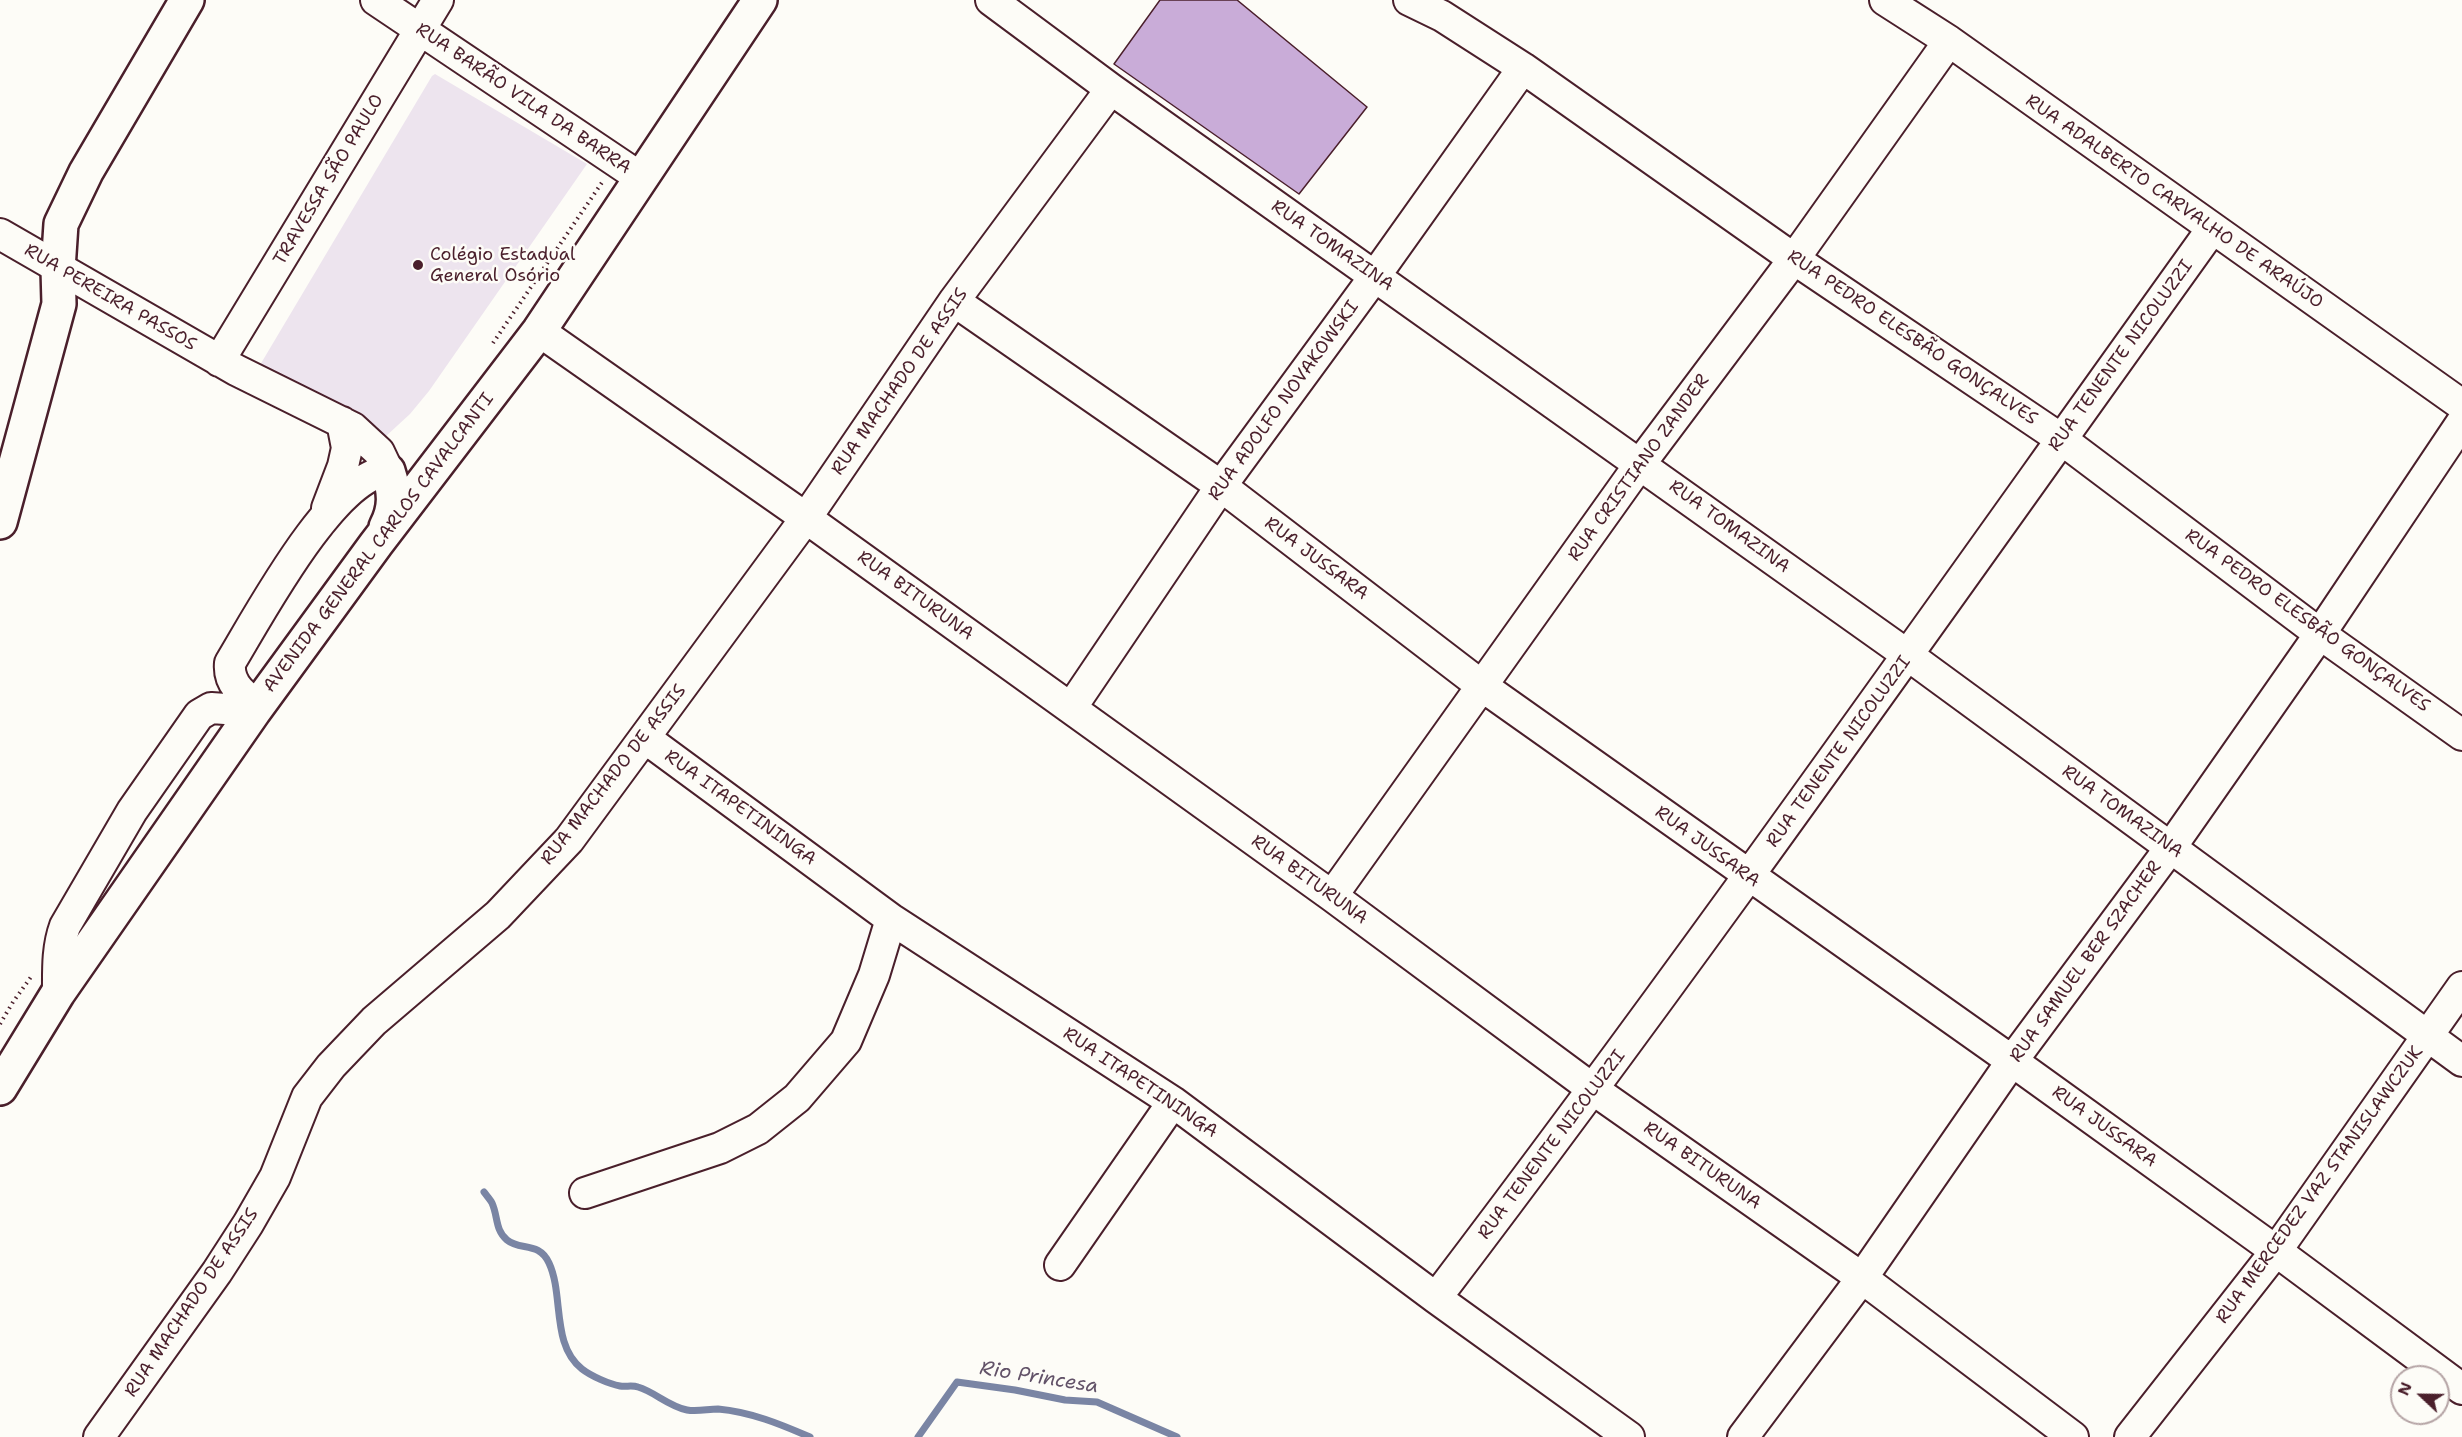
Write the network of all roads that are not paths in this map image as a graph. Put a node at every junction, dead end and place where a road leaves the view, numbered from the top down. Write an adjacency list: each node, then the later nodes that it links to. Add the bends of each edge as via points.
1 (187, 0): 16 (main road, via 86,172 61,224)
2 (376, 0): 8 (street, RUA BARÃO VILA DA BARRA)
3 (438, 0): 8 (street, TRAVESSA SÃO PAULO)
4 (760, 0): 12 (main road, AVENIDA GENERAL CARLOS CAVALCANTI)
5 (991, 0): 11 (street, RUA TOMAZINA)
6 (1409, 0): 10 (street, RUA PEDRO ELESBÃO GONÇALVES, via 1442,16)
7 (1885, 0): 9 (street, RUA ADALBERTO CARVALHO DE ARAÚJO)
8 (421, 29): 12 (street, RUA BARÃO VILA DA BARRA); 20 (street, TRAVESSA SÃO PAULO)
9 (1949, 41): 13 (street, RUA ADALBERTO CARVALHO DE ARAÚJO); 15 (street, RUA CRISTIANO ZANDER)
10 (1523, 68): 15 (street, RUA PEDRO ELESBÃO GONÇALVES); 17 (street, RUA ADOLFO NOVAKOWSKI)
11 (1111, 89): 17 (street, RUA TOMAZINA); 18 (street, RUA MACHADO DE ASSIS)
12 (641, 178): 19 (main road, AVENIDA GENERAL CARLOS CAVALCANTI)
13 (2212, 228): 21 (street, RUA ADALBERTO CARVALHO DE ARAÚJO); 24 (street, RUA TENENTE NICOLUZZI)
14 (0, 234): 16 (street, RUA PEREIRA PASSOS)
15 (1794, 259): 24 (street, RUA PEDRO ELESBÃO GONÇALVES); 25 (street, RUA CRISTIANO ZANDER)
16 (58, 269): 20 (street, RUA PEREIRA PASSOS); 30 (main road, via 59,304)
17 (1375, 276): 25 (street, RUA TOMAZINA); 27 (street, RUA ADOLFO NOVAKOWSKI)
18 (954, 301): 27 (street, RUA JUSSARA); 29 (street, RUA MACHADO DE ASSIS)
19 (539, 331): 29 (street, RUA BITURUNA); 31 (main road, AVENIDA GENERAL CARLOS CAVALCANTI)
20 (219, 361): 22 (street, AVENIDA GENERAL CARLOS CAVALCANTI)
21 (2462, 405)
22 (342, 422): 26 (street, AVENIDA GENERAL CARLOS CAVALCANTI, via 379,452); 28 (street, via 347,448)
23 (2462, 422): 32 (street, RUA SAMUEL BER SZACHER)
24 (2061, 439): 32 (street, RUA PEDRO ELESBÃO GONÇALVES); 33 (street, RUA TENENTE NICOLUZZI)
25 (1640, 464): 33 (street, RUA TOMAZINA); 34 (street, RUA CRISTIANO ZANDER)
26 (388, 471): 28 (street, via 368,477); 31 (main road, via 394,487 393,508)
27 (1221, 486): 34 (street, RUA JUSSARA); 36 (street, RUA ADOLFO NOVAKOWSKI)
28 (323, 517): 35 (street, via 230,663 229,672 237,688)
29 (806, 518): 36 (street, RUA BITURUNA); 38 (street, RUA MACHADO DE ASSIS)
30 (0, 522)
31 (376, 544): 35 (main road, AVENIDA GENERAL CARLOS CAVALCANTI)
32 (2320, 634): 37 (street, RUA PEDRO ELESBÃO GONÇALVES); 39 (street, RUA SAMUEL BER SZACHER)
33 (1909, 656): 39 (street, RUA TOMAZINA); 40 (street, RUA TENENTE NICOLUZZI)
34 (1482, 686): 40 (street, RUA JUSSARA); 41 (street, RUA CRISTIANO ZANDER)
35 (256, 708): 44 (main road, AVENIDA GENERAL CARLOS CAVALCANTI); 44 (street, via 204,710 186,734 132,812 65,926 58,957)
36 (1071, 708): 41 (street, RUA BITURUNA)
37 (2462, 735)
38 (645, 738): 42 (street, RUA ITAPETININGA); 57 (street, RUA MACHADO DE ASSIS, via 568,840 506,907 374,1021 307,1097 275,1177 248,1224)
39 (2171, 847): 45 (street, RUA TOMAZINA); 46 (street, RUA SAMUEL BER SZACHER)
40 (1750, 878): 46 (street, RUA JUSSARA); 49 (street, RUA TENENTE NICOLUZZI)
41 (1332, 896): 49 (street, RUA BITURUNA)
42 (891, 919): 50 (street, RUA ITAPETININGA); 51 (street, via 874,975 846,1041 797,1098 758,1129 720,1148)
43 (2462, 987): 45 (street, RUA MERCEDEZ VAZ STANISLAWCZUK)
44 (58, 993): 48 (main road, AVENIDA GENERAL CARLOS CAVALCANTI)
45 (2428, 1036): 47 (street, RUA TOMAZINA); 52 (street, RUA MERCEDEZ VAZ STANISLAWCZUK)
46 (2012, 1061): 52 (street, RUA JUSSARA); 54 (street, RUA SAMUEL BER SZACHER)
47 (2462, 1061)
48 (0, 1088)
49 (1594, 1090): 54 (street, RUA BITURUNA); 55 (street, RUA TENENTE NICOLUZZI)
50 (1173, 1102): 53 (street); 55 (street, RUA ITAPETININGA)
51 (585, 1193)
52 (2276, 1251): 56 (street, RUA JUSSARA); 61 (street, RUA MERCEDEZ VAZ STANISLAWCZUK)
53 (1059, 1265)
54 (1862, 1278): 59 (street, RUA SAMUEL BER SZACHER); 60 (street, RUA BITURUNA)
55 (1436, 1298): 58 (street, RUA ITAPETININGA)
56 (2462, 1389)
57 (99, 1437)
58 (1629, 1437)
59 (1743, 1437)
60 (2073, 1437)
61 (2130, 1437)

